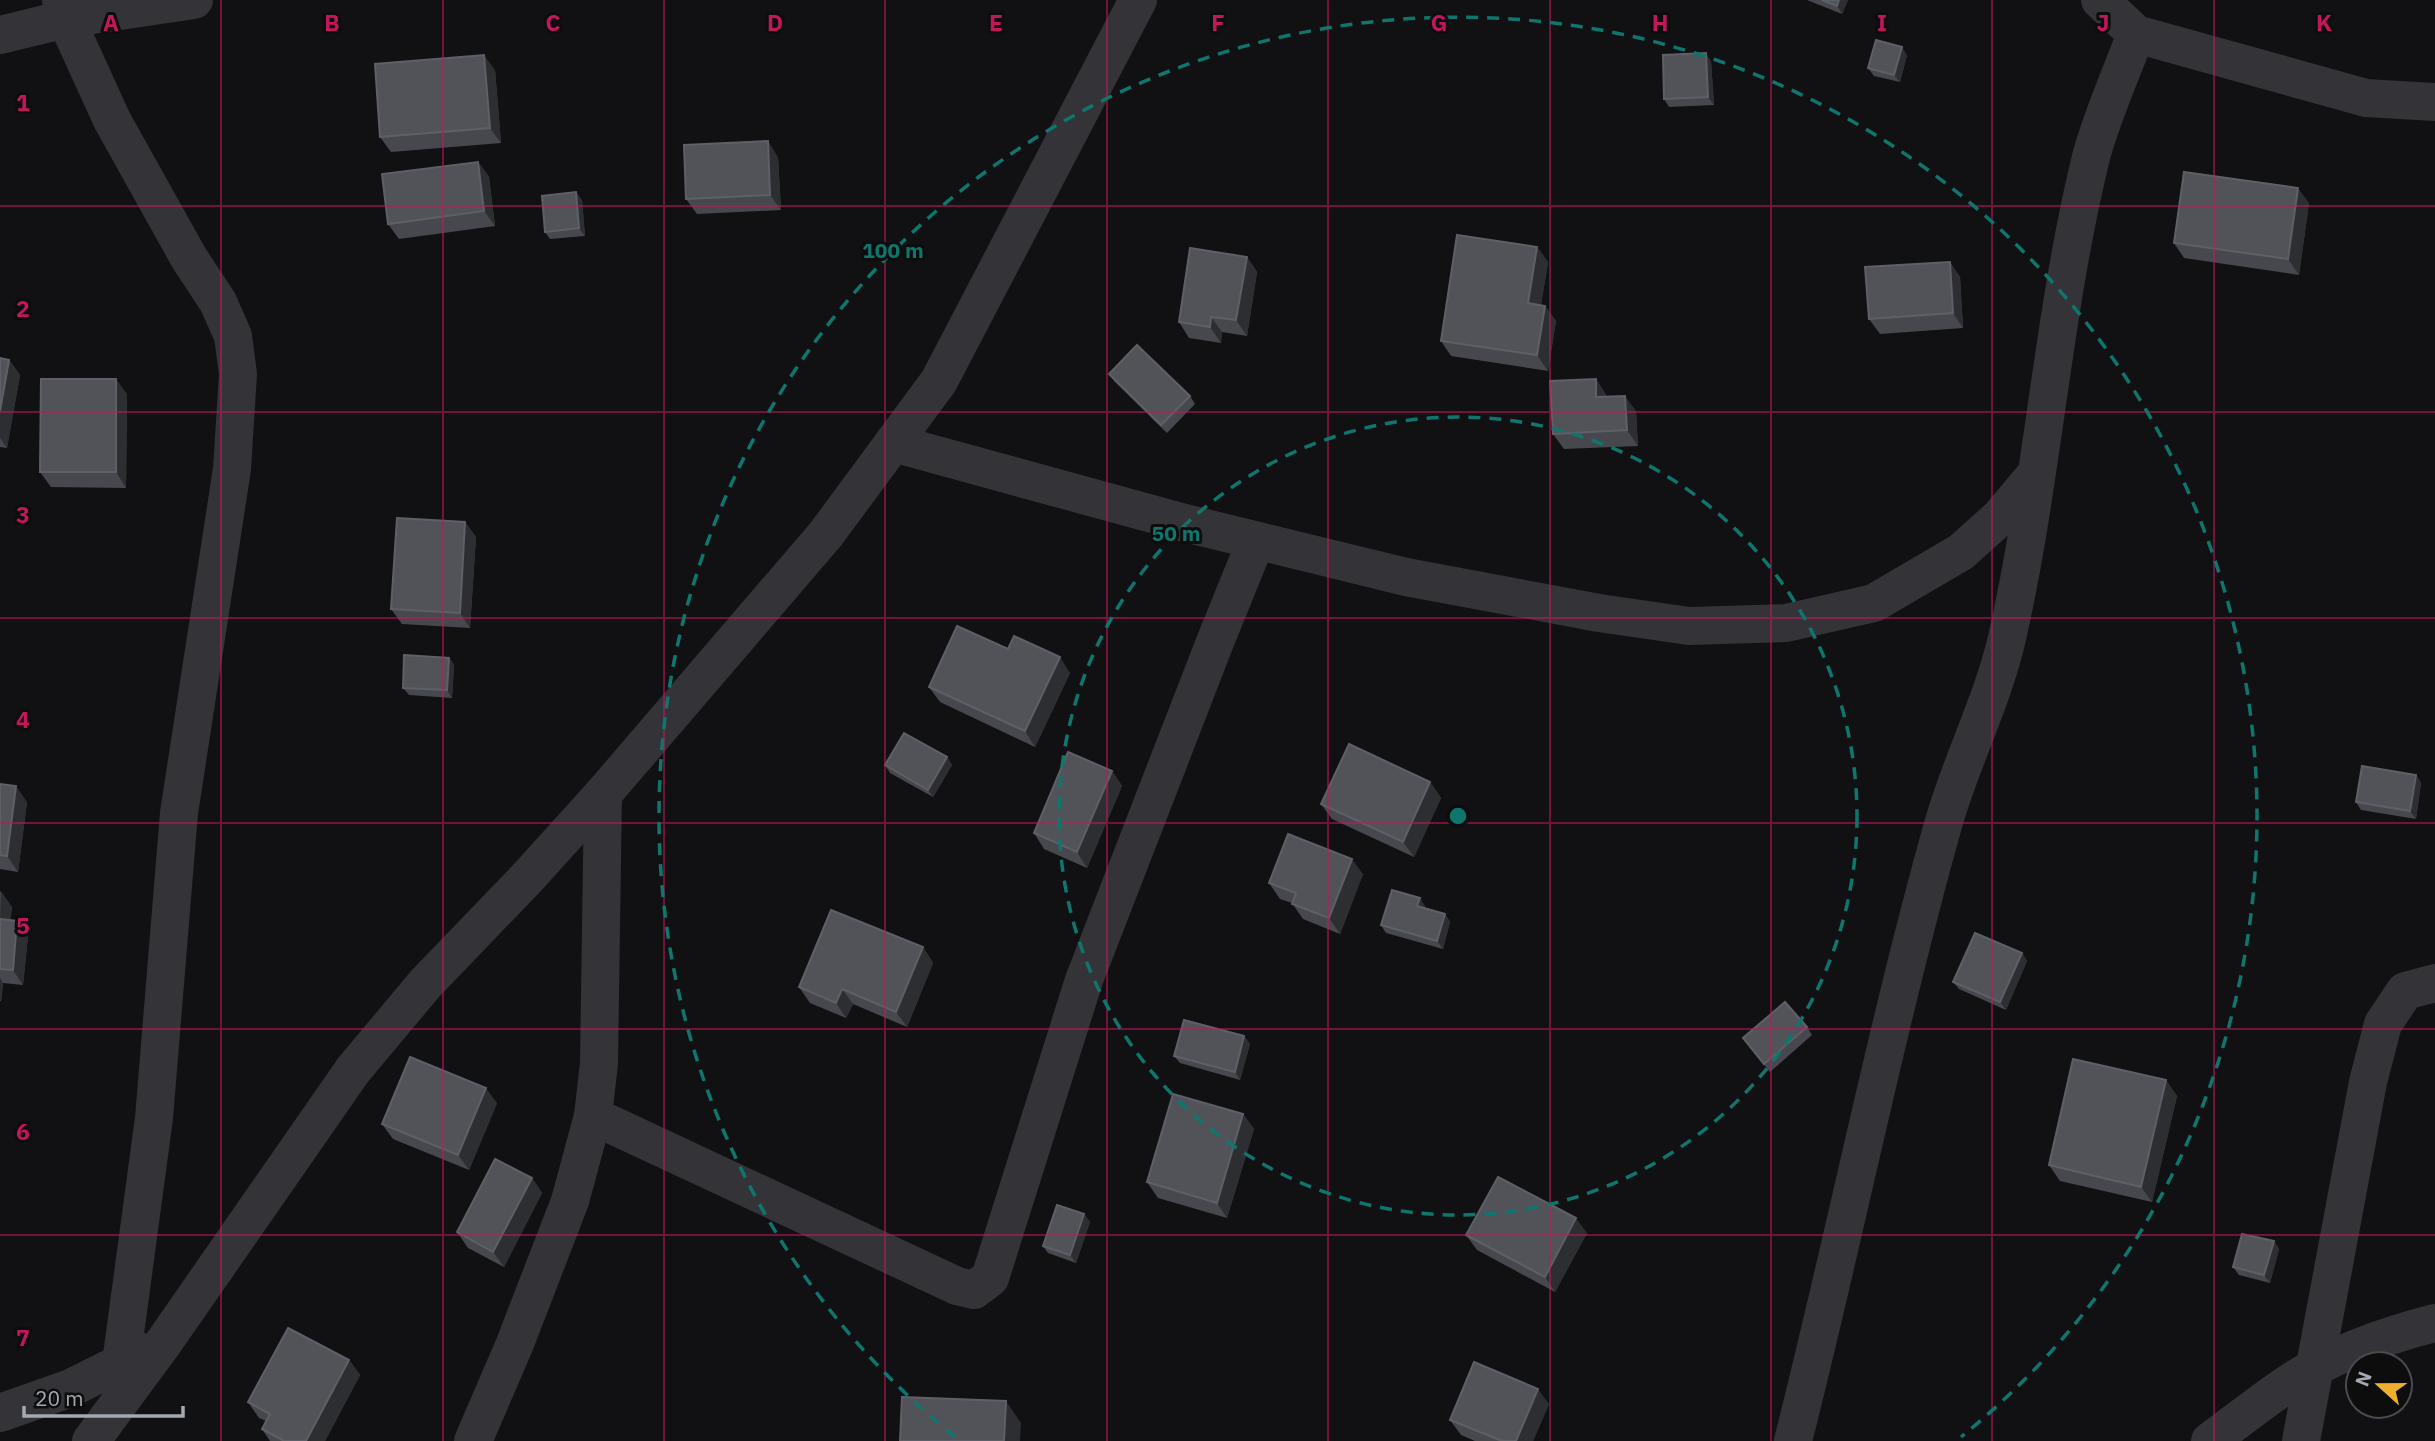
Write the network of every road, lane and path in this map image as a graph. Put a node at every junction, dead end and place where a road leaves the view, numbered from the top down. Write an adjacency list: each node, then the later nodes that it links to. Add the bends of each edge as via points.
1 (194, 0): 4 (street)
2 (1138, 0): 8 (street, via 939,381)
3 (2100, 0): 5 (street)
4 (63, 9): 6 (street); 16 (street, via 112,120 218,302 233,336 238,374 232,469 179,813 154,1118)
5 (2136, 34): 7 (street, via 2366,98); 9 (street, via 2092,154 2068,267)
6 (0, 35)
7 (2435, 102)
8 (893, 443): 10 (street); 11 (street, via 826,534)
9 (2036, 474): 10 (street, via 2000,517 1961,552 1874,603 1786,623 1689,625 1599,613 1406,578); 21 (street, via 2006,642 1944,821)
10 (1256, 541): 13 (street, via 1084,980 990,1278 974,1290 957,1286)
11 (603, 793): 13 (street, via 599,1063); 15 (street, via 425,984 353,1070)
12 (2435, 983): 17 (street, via 2405,991 2383,1024 2368,1082)
13 (593, 1116): 20 (street, via 570,1201)
14 (2435, 1323): 17 (street, via 2389,1335)
15 (164, 1342): 16 (street); 19 (street)
16 (121, 1363): 18 (street, via 71,1388)
17 (2316, 1366): 22 (street); 23 (street)
18 (0, 1413)
19 (91, 1441)
20 (473, 1441)
21 (1793, 1441)
22 (2210, 1441)
23 (2301, 1441)

